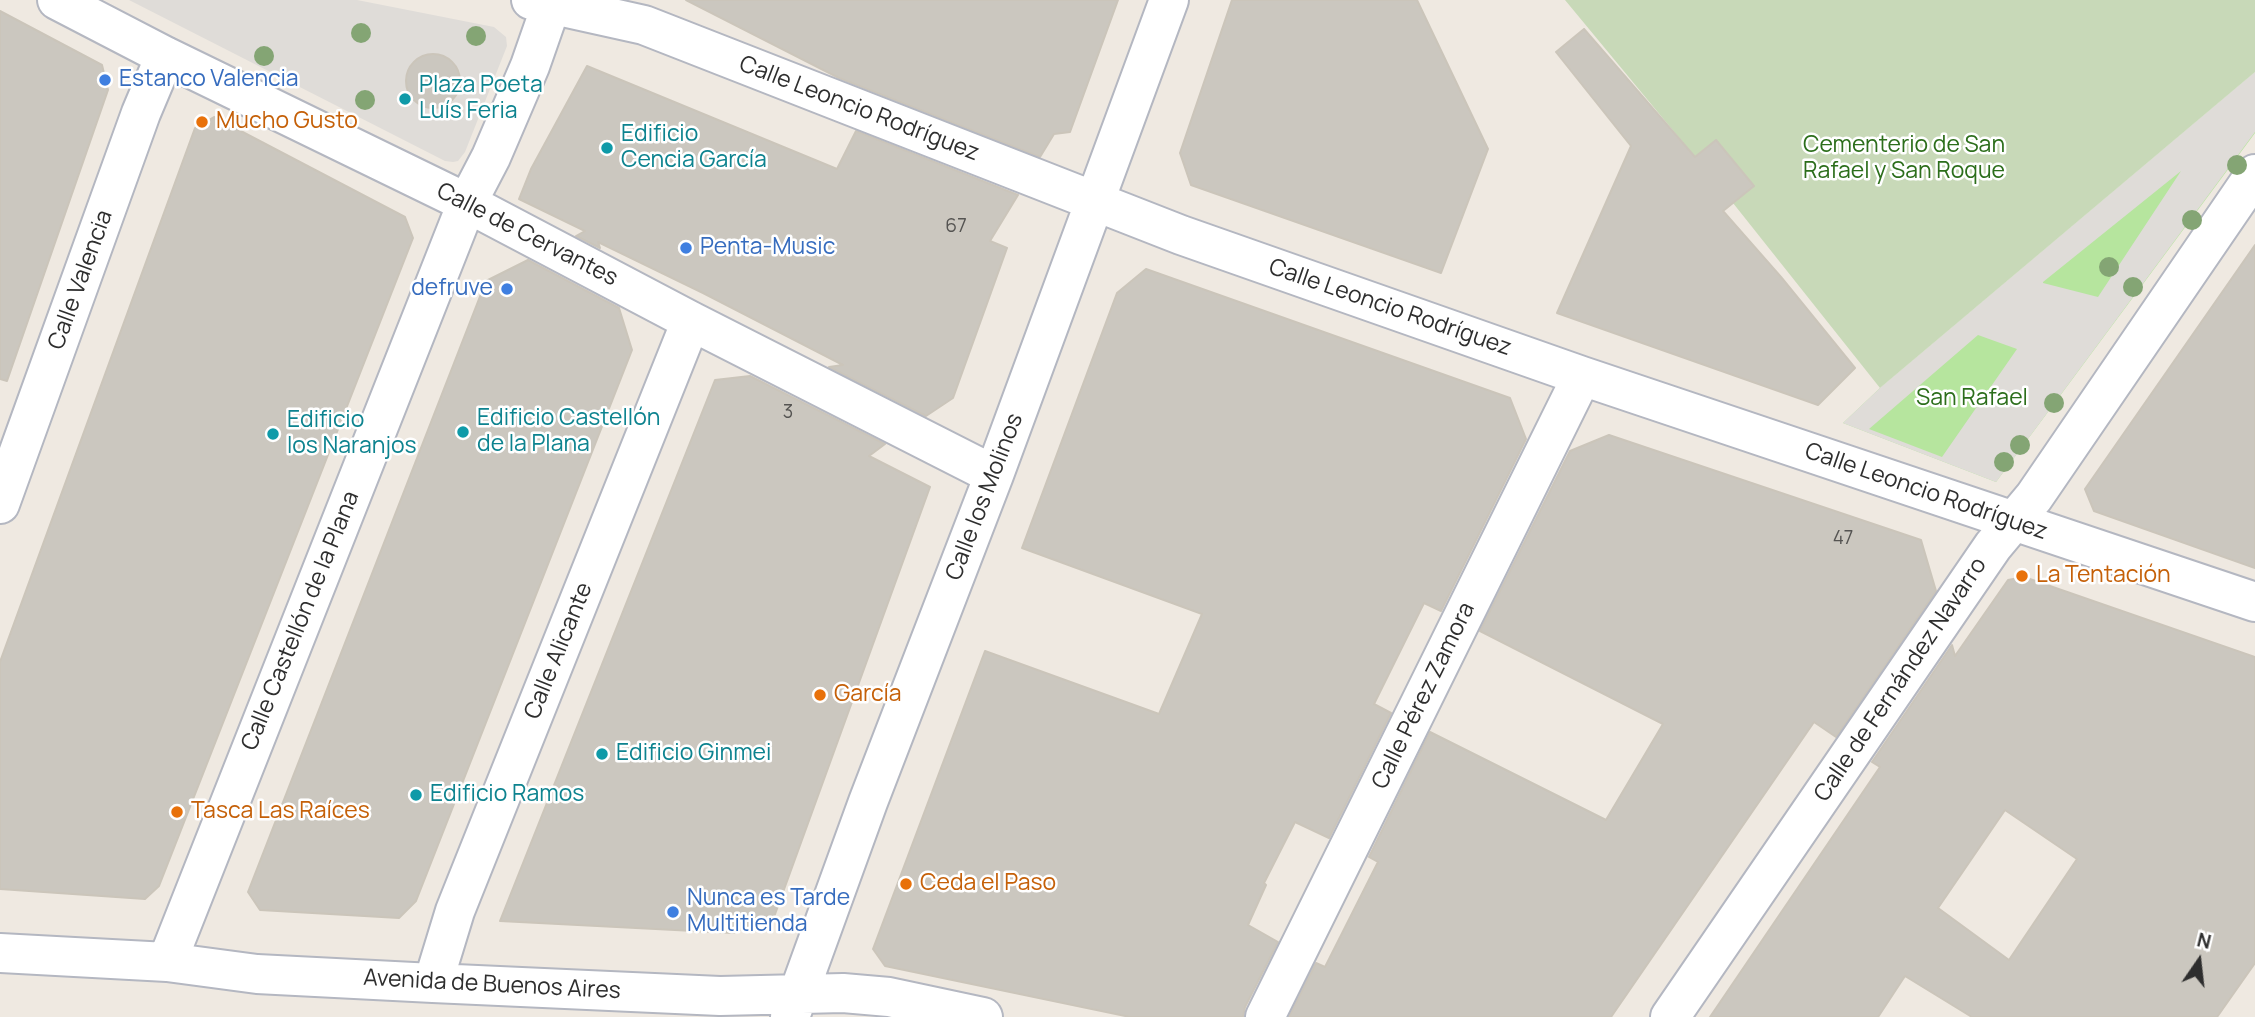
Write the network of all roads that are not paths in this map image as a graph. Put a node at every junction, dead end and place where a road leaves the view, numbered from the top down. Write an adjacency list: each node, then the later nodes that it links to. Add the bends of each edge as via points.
1 (57, 0): 4 (street, Calle de Cervantes)
2 (1169, 0): 6 (street, Calle los Molinos)
3 (545, 1): 6 (street, Calle Leoncio Rodríguez, via 644,25); 7 (street, Calle Castellón de la Plana, via 530,66)
4 (165, 55): 7 (street, Calle de Cervantes); 11 (street, Calle Valencia)
5 (2255, 174): 12 (street, Calle de Fernández Navarro, via 2034,498)
6 (1094, 202): 9 (street, Calle Leoncio Rodríguez); 10 (street, Calle los Molinos)
7 (467, 203): 8 (street, Calle de Cervantes); 15 (street, Calle Castellón de la Plana)
8 (691, 321): 10 (street, Calle de Cervantes); 16 (street, Calle Alicante, via 455,911)
9 (1582, 376): 12 (street, Calle Leoncio Rodríguez); 19 (street, Calle Pérez Zamora)
10 (994, 475): 17 (street, Calle los Molinos)
11 (0, 504)
12 (2013, 521): 13 (street, Calle Leoncio Rodríguez); 20 (street, Calle de Fernández Navarro)
13 (2255, 603)
14 (0, 953): 15 (street, Avenida de Buenos Aires)
15 (167, 962): 16 (street, Avenida de Buenos Aires, via 257,974)
16 (433, 983): 17 (street, Avenida de Buenos Aires, via 720,996)
17 (794, 1005): 18 (street, Avenida de Buenos Aires, via 843,993 889,997)
18 (984, 1017)
19 (1265, 1017)
20 (1670, 1017)

